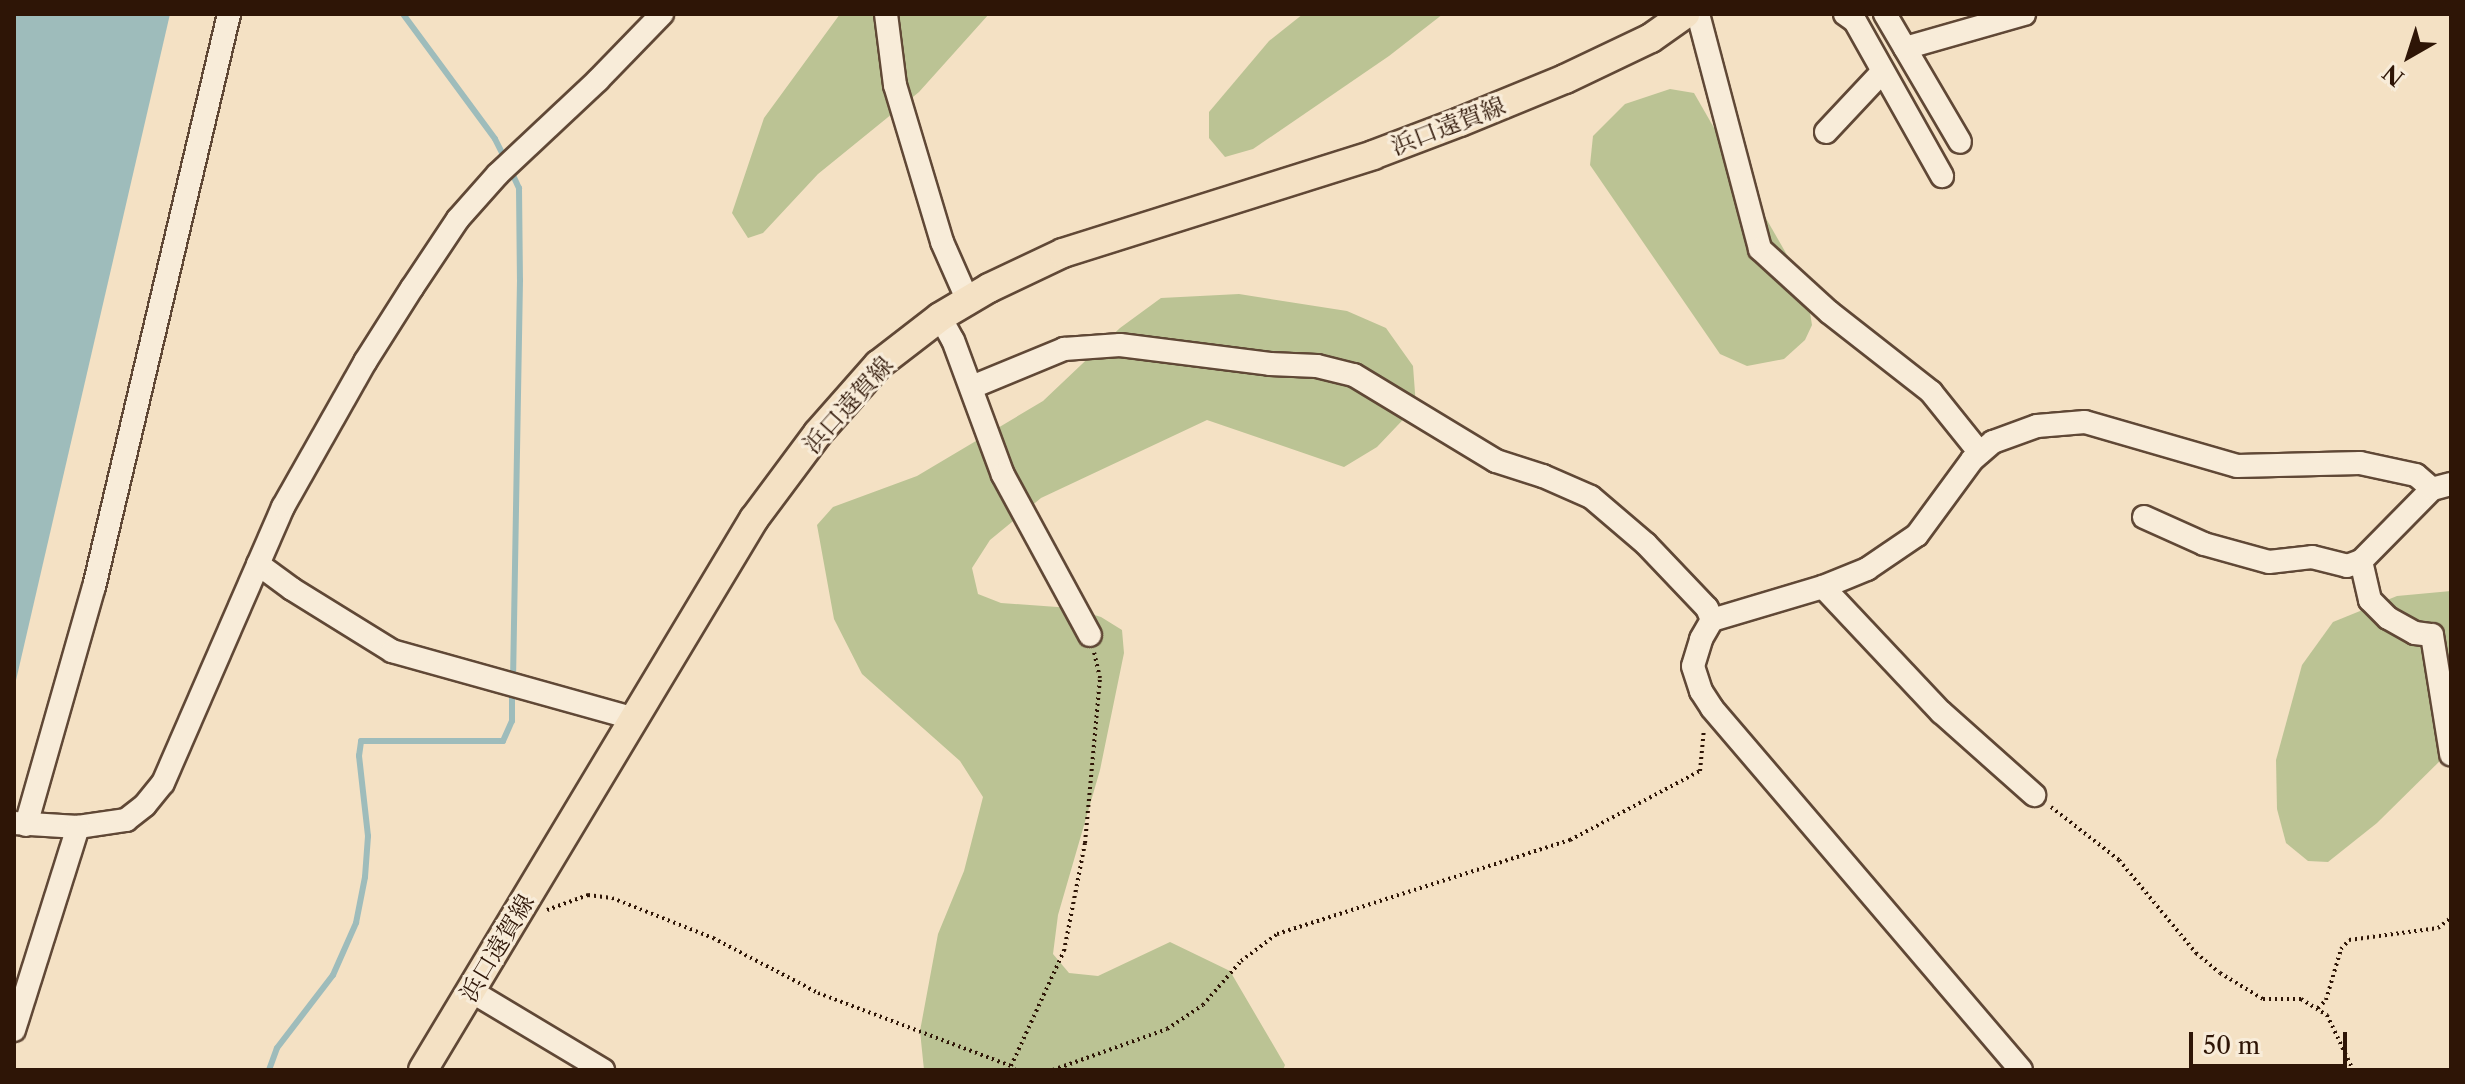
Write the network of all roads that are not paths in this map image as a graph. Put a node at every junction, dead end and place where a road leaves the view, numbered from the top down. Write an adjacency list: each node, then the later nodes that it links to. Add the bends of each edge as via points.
1 (229, 14): 28 (street, via 94,587)
2 (662, 14): 21 (street, via 458,219 365,362 283,507)
3 (886, 14): 14 (street, via 895,85 942,242)
4 (1685, 14): 14 (main road, 浜口遠賀線, via 1651,38 1460,122 1373,155 1063,253)
5 (1698, 14): 17 (street, via 1760,249 1829,312 1931,392)
6 (1845, 14): 10 (street, via 1855,21)
7 (1885, 14): 9 (street)
8 (2024, 14): 9 (street)
9 (1905, 48): 12 (street)
10 (1883, 71): 11 (street); 13 (street)
11 (1826, 132)
12 (1960, 142)
13 (1942, 176)
14 (968, 301): 15 (main road, 浜口遠賀線)
15 (940, 317): 16 (street); 25 (main road, 浜口遠賀線, via 878,365 818,433 754,519)
16 (972, 387): 23 (street, via 1064,349 1120,345 1317,366 1354,375 1496,461 1591,497 1646,544 1707,608); 24 (street, via 1003,475)
17 (1980, 453): 18 (street, via 1993,442 2037,426 2085,422 2213,462 2360,463); 22 (street, via 1917,535 1867,569)
18 (2441, 486): 20 (street)
19 (2144, 517): 20 (street, via 2204,544 2269,562 2312,557 2347,566)
20 (2361, 561): 26 (street, via 2370,600 2388,618 2415,633 2432,635)
21 (258, 564): 25 (street, via 392,651); 29 (street, via 163,783 126,820)
22 (1823, 587): 23 (street); 27 (street, via 1941,712)
23 (1712, 620): 34 (street, via 1693,666 1712,708)
24 (1090, 635)
25 (635, 719): 30 (main road, 浜口遠賀線)
26 (2451, 754)
27 (2034, 795)
28 (20, 824): 29 (street)
29 (78, 827): 31 (street)
30 (471, 991): 32 (main road, 浜口遠賀線); 33 (street)
31 (14, 1030)
32 (423, 1070)
33 (603, 1070)
34 (2021, 1070)

